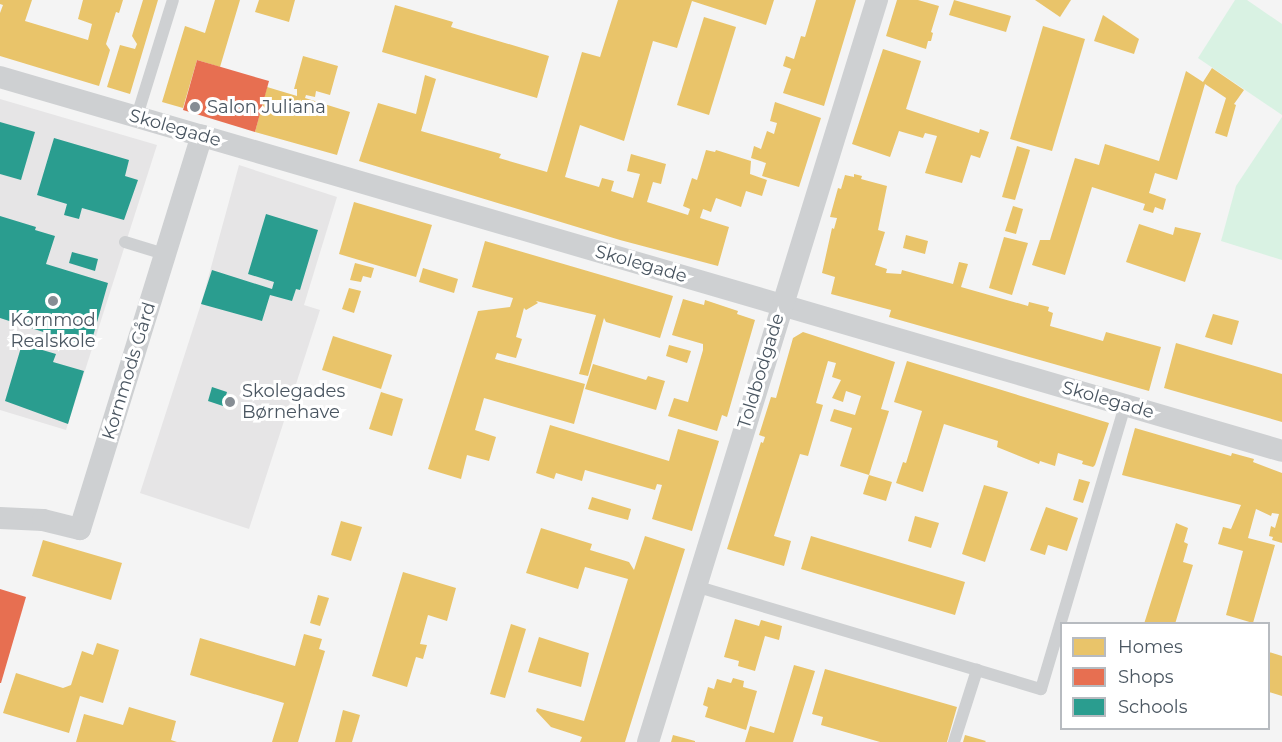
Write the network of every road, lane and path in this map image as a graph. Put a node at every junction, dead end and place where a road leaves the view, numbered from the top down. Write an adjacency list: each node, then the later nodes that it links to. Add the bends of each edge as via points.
1 (173, 0): 4 (lane)
2 (877, 0): 8 (street, Toldbodgade)
3 (0, 77): 4 (street, Skolegade)
4 (137, 116): 5 (street, Skolegade)
5 (202, 136): 7 (street, Kornmods Gård); 8 (street, Skolegade)
6 (125, 242): 7 (lane)
7 (164, 254): 11 (street, Kornmods Gård, via 80,529 43,520)
8 (781, 304): 9 (street, Skolegade); 12 (street, Toldbodgade)
9 (1125, 405): 10 (street, Skolegade); 13 (lane)
10 (1282, 451)
11 (0, 518)
12 (695, 586): 15 (lane); 16 (street, Toldbodgade)
13 (1061, 622)
14 (1060, 624): 15 (lane, via 1041,688)
15 (977, 670): 17 (lane)
16 (648, 742)
17 (954, 742)

